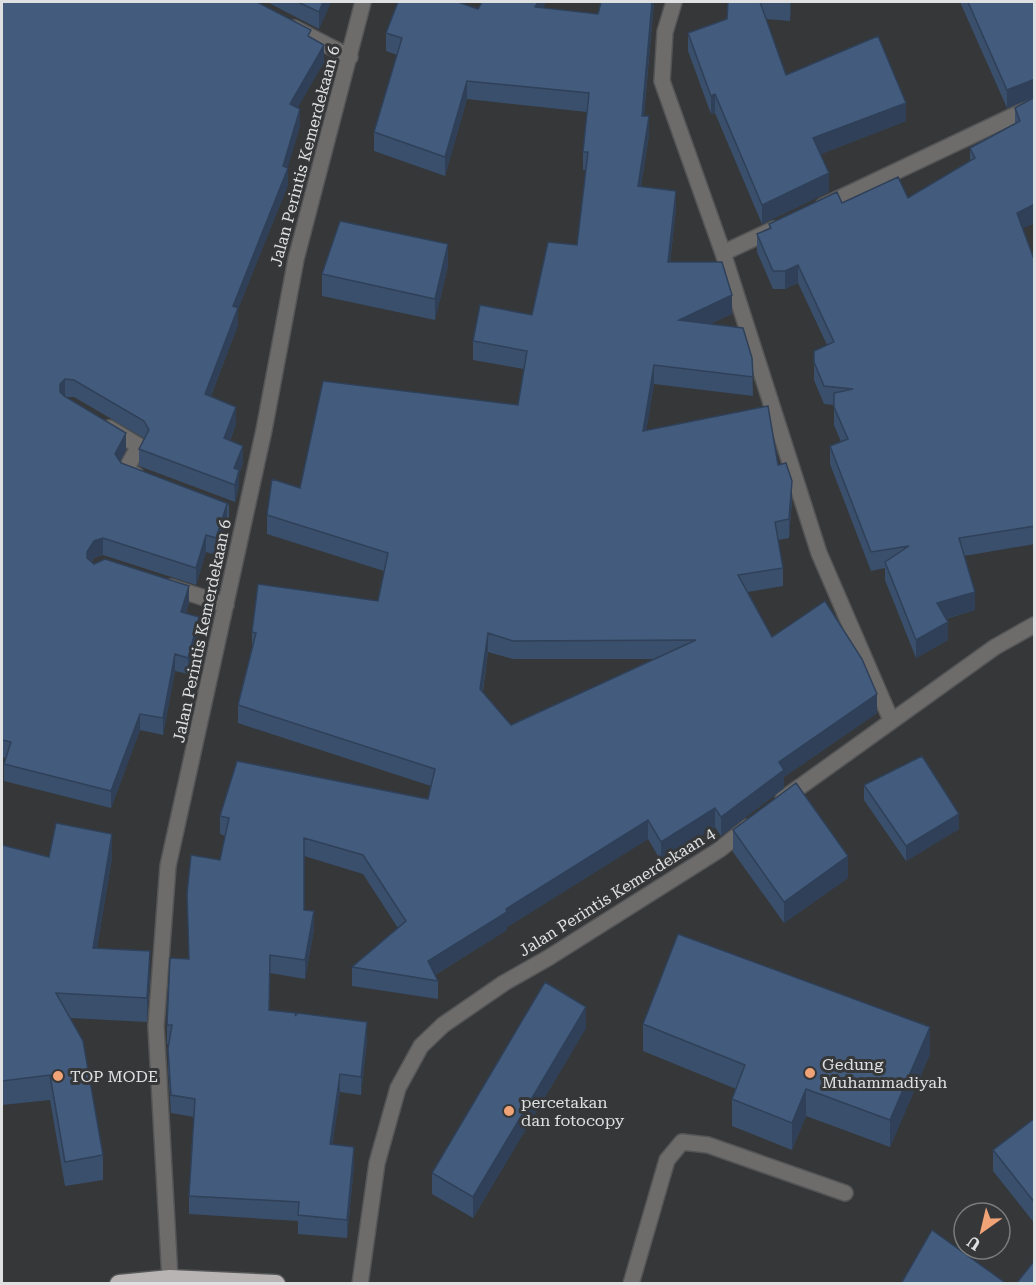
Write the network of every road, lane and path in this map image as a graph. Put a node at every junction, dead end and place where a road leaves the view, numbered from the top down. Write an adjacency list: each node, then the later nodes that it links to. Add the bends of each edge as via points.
1 (363, 2): 4 (street, Jalan Perintis Kemerdekaan 6)
2 (674, 2): 8 (street, via 665,32 662,81)
3 (284, 23): 4 (street)
4 (350, 57): 12 (street, Jalan Perintis Kemerdekaan 6, via 296,259 240,515)
5 (1035, 106): 6 (street)
6 (809, 213)
7 (788, 223): 8 (street)
8 (723, 253): 14 (street, via 819,554)
9 (99, 422): 10 (street, via 139,446 125,471)
10 (147, 480)
11 (161, 584): 12 (street)
12 (226, 605): 18 (street, Jalan Perintis Kemerdekaan 6, via 168,866 156,1026)
13 (1035, 626): 14 (street, via 995,647)
14 (891, 720): 15 (street)
15 (775, 805)
16 (756, 819): 21 (street, Jalan Perintis Kemerdekaan 4, via 719,850 504,983 443,1025 421,1046 398,1088 377,1163)
17 (845, 1193): 22 (street, via 708,1145 682,1142 667,1160)
18 (170, 1279): 19 (highway); 20 (highway)
19 (119, 1284)
20 (276, 1284)
21 (360, 1284)
22 (631, 1284)

